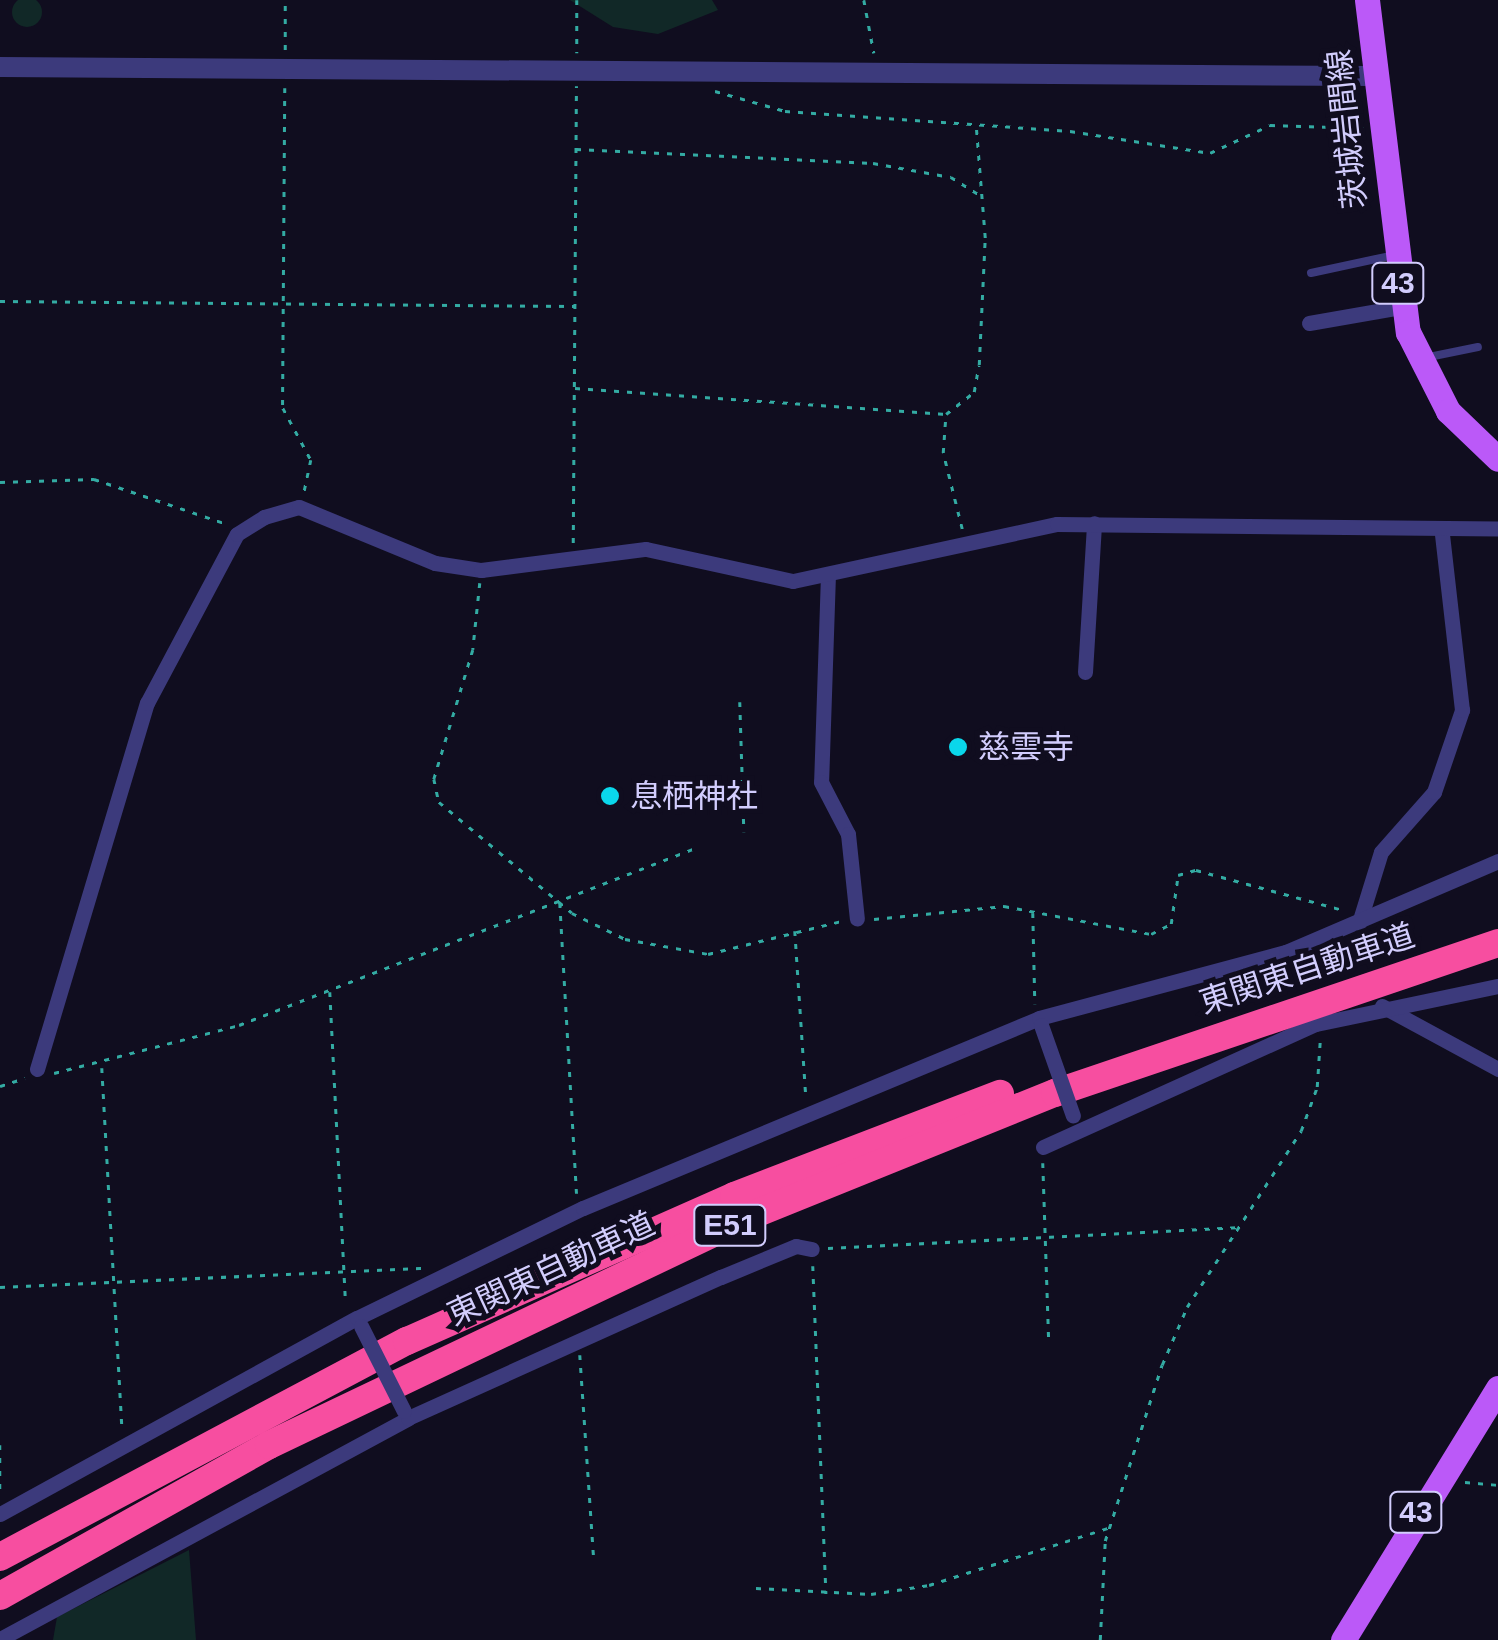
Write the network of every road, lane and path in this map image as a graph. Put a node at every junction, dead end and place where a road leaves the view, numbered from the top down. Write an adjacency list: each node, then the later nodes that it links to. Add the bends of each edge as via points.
1 (286, 0): 7 (path)
2 (576, 0): 5 (path)
3 (864, 0): 9 (path)
4 (1367, 0): 10 (main road, 茨城岩間線 / 43)
5 (576, 66): 7 (street); 8 (street); 13 (path)
6 (0, 68): 7 (street)
7 (285, 70): 18 (path)
8 (691, 70): 9 (street); 11 (path, via 740,103)
9 (877, 72): 10 (street)
10 (1373, 76): 12 (main road, 茨城岩間線 / 43)
11 (976, 124): 12 (path, via 1210,152 1270,124); 14 (path)
12 (1379, 128): 15 (main road, 茨城岩間線 / 43)
13 (574, 149): 14 (path, via 873,162 951,177); 19 (path)
14 (982, 197): 25 (path, via 974,392)
15 (1394, 255): 16 (lane); 20 (main road, 茨城岩間線 / 43)
16 (1311, 273)
17 (0, 301): 18 (path)
18 (284, 302): 19 (path); 28 (path, via 282,408 312,466)
19 (574, 306): 24 (path)
20 (1400, 307): 21 (street); 23 (main road, 茨城岩間線 / 43)
21 (1310, 324)
22 (1478, 347): 23 (lane)
23 (1418, 360): 26 (main road, 茨城岩間線 / 43, via 1448,411)
24 (573, 388): 25 (path); 34 (path)
25 (946, 414): 33 (path, via 943,453)
26 (1498, 459)
27 (0, 482): 31 (path, via 94,478 202,508)
28 (299, 507): 31 (street); 35 (street, via 435,562)
29 (1094, 524): 32 (street); 33 (street); 37 (street)
30 (1498, 529): 32 (street)
31 (237, 534): 54 (street, via 147,704)
32 (1442, 534): 44 (street, via 1462,710 1434,792 1387,841)
33 (967, 546): 36 (street)
34 (574, 555): 35 (street); 36 (street, via 646,549 760,577)
35 (480, 570): 42 (path, via 474,650 433,792)
36 (828, 574): 45 (street, via 821,782 848,834)
37 (1085, 672)
38 (740, 702): 39 (path)
39 (744, 832)
40 (693, 849): 42 (path)
41 (1498, 860): 44 (street)
42 (560, 901): 46 (path, via 595,927 688,953); 49 (path); 60 (path)
43 (1033, 911): 44 (path, via 1162,933 1178,874 1196,870); 45 (path, via 984,905); 51 (path)
44 (1359, 918): 51 (street, via 1286,952)
45 (857, 919): 46 (path)
46 (795, 930): 57 (path)
47 (1498, 942): 80 (highway, 東関東自動車道 / E51, via 1102,1058 734,1196 270,1408); 84 (highway, 東関東自動車道 / E51, via 1089,1080 728,1226 269,1445)
48 (1498, 986): 50 (street)
49 (330, 991): 53 (path); 64 (path)
50 (1382, 1006): 52 (street); 55 (street)
51 (1040, 1021): 57 (street); 58 (street, bridge)
52 (1316, 1024): 58 (street); 61 (path, via 1311,1107)
53 (102, 1066): 54 (path); 66 (path)
54 (38, 1069): 56 (path)
55 (1498, 1069)
56 (0, 1086)
57 (811, 1110): 60 (street)
58 (1076, 1122): 59 (street)
59 (1043, 1147): 62 (path)
60 (583, 1208): 65 (street)
61 (1236, 1226): 62 (path); 79 (path, via 1175,1332)
62 (1045, 1236): 63 (path); 70 (path)
63 (812, 1249): 69 (street, via 796,1246); 83 (path)
64 (347, 1270): 65 (path, via 422,1266); 66 (path); 68 (path, via 346,1304)
65 (440, 1277): 68 (street)
66 (111, 1280): 67 (path); 73 (path)
67 (0, 1287)
68 (359, 1322): 72 (street, bridge); 73 (street)
69 (579, 1339): 72 (street); 81 (path)
70 (1049, 1344)
71 (1498, 1388): 75 (main road, 43)
72 (406, 1414): 85 (street)
73 (124, 1441): 78 (street)
74 (0, 1445): 77 (path)
75 (1438, 1480): 76 (path); 87 (main road, 43)
76 (1498, 1485)
77 (0, 1494)
78 (0, 1514)
79 (1108, 1528): 83 (path, via 962,1575); 86 (path)
80 (0, 1557)
81 (594, 1562)
82 (756, 1588): 83 (path)
83 (826, 1594)
84 (0, 1596)
85 (0, 1639)
86 (1100, 1640)
87 (1343, 1640)

